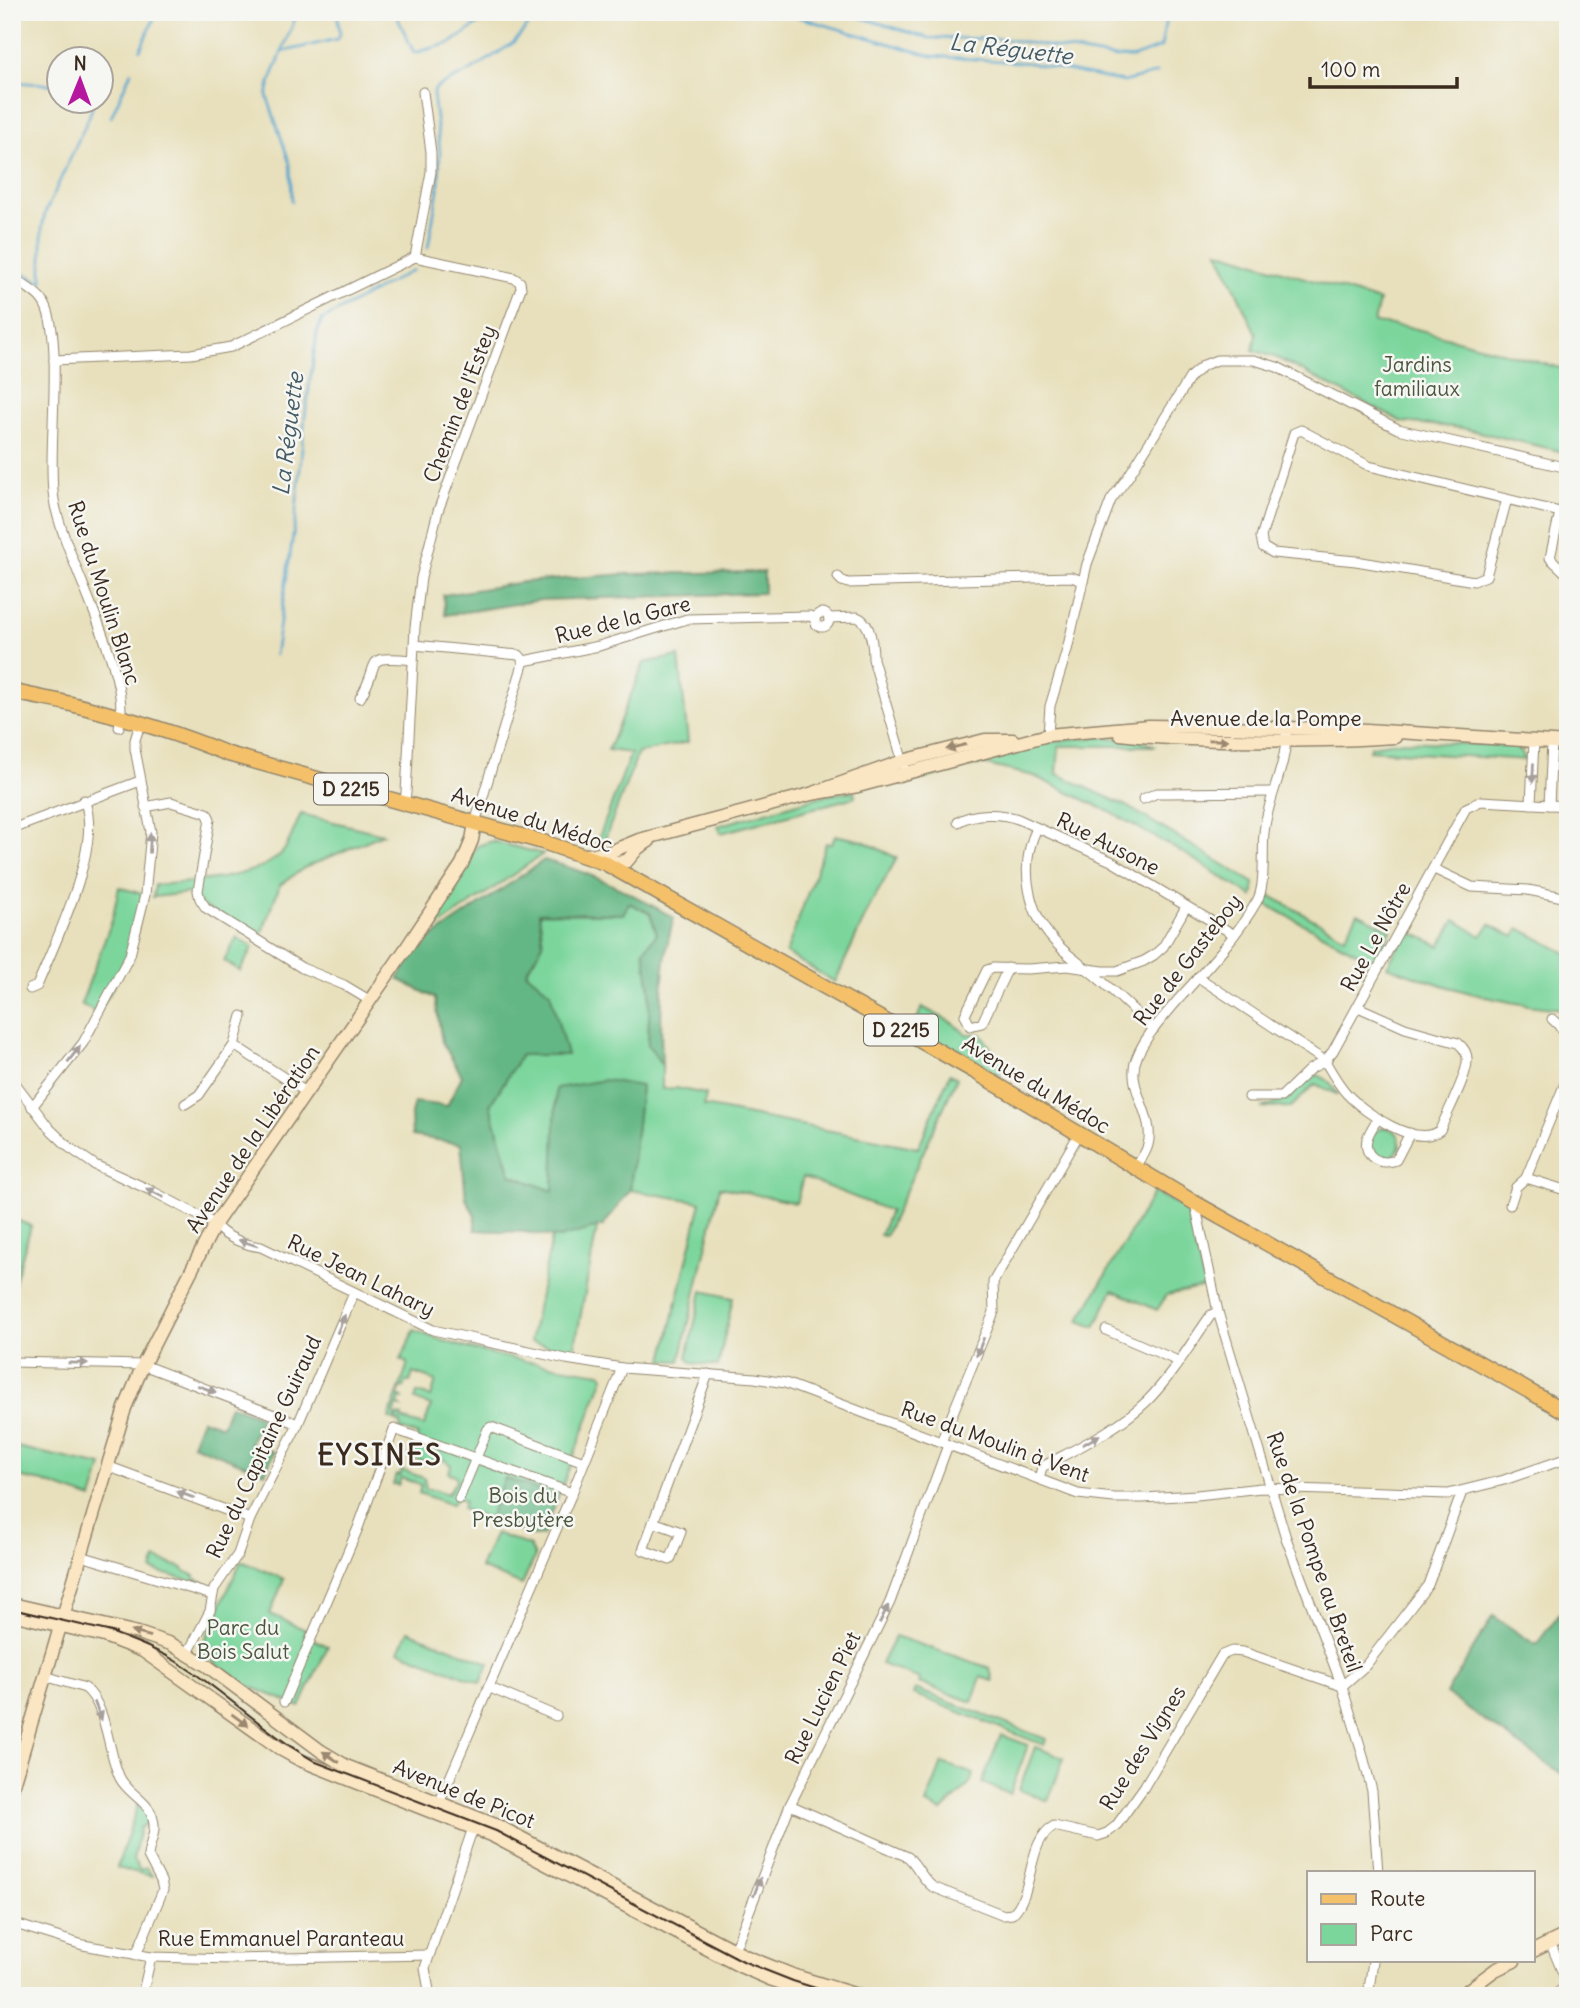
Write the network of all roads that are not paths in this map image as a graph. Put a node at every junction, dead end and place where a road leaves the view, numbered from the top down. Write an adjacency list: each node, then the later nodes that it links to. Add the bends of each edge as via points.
1 (423, 92): 2 (street, via 431,152)
2 (415, 257): 4 (street, via 230,347 191,354); 12 (street, Chemin de l'Estey, via 514,278 521,288 438,511 421,578)
3 (12, 278): 4 (street, Rue du Moulin Blanc, via 42,299 48,310)
4 (54, 360): 17 (street, Rue du Moulin Blanc, via 51,474 56,510 111,663 122,707)
5 (1568, 468): 11 (street, via 1398,429 1278,367 1254,360 1217,360 1191,376 1111,500)
6 (1507, 499): 6 (street, via 1369,466 1301,430 1294,433 1261,537 1263,547 1273,552 1474,581 1486,576); 8 (street)
7 (1568, 502): 8 (street)
8 (1560, 512): 9 (street, via 1550,558)
9 (1568, 575)
10 (838, 577): 11 (street, via 848,583)
11 (1083, 580): 20 (street, via 1050,706)
12 (414, 645): 13 (street); 14 (street, Rue de la Gare, via 519,655)
13 (413, 660): 16 (street, via 378,659); 29 (street)
14 (524, 661): 24 (street, Rue de la Gare, via 599,646 687,619 815,619 821,613 829,618 861,618); 35 (street)
15 (12, 691): 17 (main road, Avenue du Médoc / D 2215, via 68,703)
16 (360, 698)
17 (120, 722): 18 (main road, Avenue du Médoc / D 2215)
18 (138, 728): 25 (street, via 135,749); 29 (main road, Avenue du Médoc / D 2215, via 190,739)
19 (1286, 734): 20 (street, Avenue de la Pompe, via 1148,738 1101,731); 21 (street, Avenue de la Pompe, via 1350,741 1430,735); 26 (street, Rue de Gasteboy, via 1285,758)
20 (1048, 735): 24 (street, Avenue de la Pompe, via 985,740)
21 (1534, 741): 22 (street, Avenue de la Pompe); 30 (street, one-way to 30)
22 (1552, 742): 23 (street, Avenue de la Pompe); 31 (street)
23 (1568, 743)
24 (904, 767): 38 (street, Avenue de la Pompe, via 845,780 811,794)
25 (140, 781): 28 (street); 33 (street)
26 (1273, 792): 27 (street, via 1157,793); 46 (street, Rue de Gasteboy, via 1264,831 1259,896)
27 (1143, 799)
28 (84, 800): 37 (street); 50 (street, via 90,813 80,881 37,986)
29 (404, 804): 35 (main road, Avenue du Médoc / D 2215)
30 (1531, 804): 31 (street); 42 (street, Rue Le Nôtre, via 1469,804)
31 (1549, 805): 32 (street)
32 (1568, 806)
33 (145, 807): 51 (street, via 172,802 206,813 210,819 198,891 206,908 302,968); 64 (street, one-way to 33, via 83,1043 130,955 150,852)
34 (958, 822): 36 (street, Rue Ausone, via 972,816 1010,816)
35 (475, 823): 39 (main road, Avenue du Médoc / D 2215); 51 (street, Avenue de la Libération, via 462,864)
36 (1037, 828): 45 (street, Rue Ausone, via 1111,861); 48 (street, via 1026,859 1037,916 1059,947)
37 (12, 829)
38 (656, 837): 39 (street, Avenue de la Pompe); 40 (street, Avenue de la Pompe)
39 (585, 855): 41 (main road, Avenue du Médoc / D 2215)
40 (627, 862): 41 (street); 43 (street)
41 (605, 863): 43 (main road, Avenue du Médoc / D 2215)
42 (1434, 869): 44 (street, via 1472,887); 52 (street, Rue Le Nôtre)
43 (636, 879): 67 (main road, Avenue du Médoc / D 2215)
44 (1568, 898)
45 (1186, 907): 46 (street, Rue Ausone); 48 (street, via 1163,947 1144,961 1110,972)
46 (1233, 934): 49 (street, Rue de Gasteboy)
47 (1008, 968): 47 (street, via 987,970 965,1016 970,1026 982,1023); 48 (street)
48 (1085, 968): 55 (street)
49 (1198, 977): 55 (street, Rue de Gasteboy); 58 (street)
50 (30, 989)
51 (369, 1000): 61 (street, Avenue de la Libération)
52 (1358, 1007): 58 (street, Rue Le Nôtre); 66 (street, via 1405,1028 1458,1043 1466,1054 1466,1068 1440,1129 1427,1136)
53 (242, 1016): 57 (street)
54 (1552, 1019): 56 (street)
55 (1154, 1029): 68 (street, Rue de Gasteboy, via 1137,1055 1134,1070 1149,1138)
56 (1568, 1034)
57 (234, 1045): 61 (street); 63 (street, via 199,1095)
58 (1325, 1061): 62 (street, Rue Le Nôtre, via 1281,1097); 65 (street, via 1348,1095)
59 (1568, 1076): 69 (street)
60 (12, 1079): 64 (street, Rue Jean Lahary)
61 (306, 1092): 73 (street, Avenue de la Libération)
62 (1249, 1097)
63 (185, 1104)
64 (32, 1107): 73 (street, Rue Jean Lahary, one-way to 64, via 95,1165 49,1128)
65 (1378, 1118): 66 (street); 66 (street, via 1367,1140 1368,1151 1376,1160 1395,1160)
66 (1410, 1133)
67 (1079, 1134): 68 (main road, Avenue du Médoc / D 2215); 84 (street, Rue Lucien Piet, one-way to 84, via 993,1282 994,1312)
68 (1135, 1168): 71 (main road, Avenue du Médoc / D 2215)
69 (1526, 1178): 70 (street); 72 (street, via 1516,1187)
70 (1568, 1191)
71 (1195, 1203): 75 (street, Rue de la Pompe au Breteil); 82 (main road, Avenue du Médoc / D 2215)
72 (1510, 1205)
73 (215, 1224): 74 (street, Rue Jean Lahary, one-way to 73, via 219,1231); 79 (street, Avenue de la Libération)
74 (354, 1293): 80 (street, Rue Jean Lahary, via 433,1330); 83 (street, Rue du Capitaine Guiraud, one-way to 74)
75 (1219, 1312): 77 (street, via 1211,1315); 90 (street, Rue de la Pompe au Breteil)
76 (1106, 1330): 77 (street)
77 (1178, 1361): 89 (street, one-way to 77, via 1042,1467 1146,1402)
78 (12, 1362): 79 (street, one-way to 79)
79 (143, 1365): 83 (street, one-way to 83); 88 (street, Avenue de la Libération)
80 (622, 1368): 81 (street, Rue du Moulin à Vent); 87 (street)
81 (708, 1374): 84 (street, Rue du Moulin à Vent, via 785,1383); 95 (street)
82 (1568, 1413)
83 (298, 1424): 94 (street, Rue du Capitaine Guiraud)
84 (945, 1443): 89 (street, Rue du Moulin à Vent); 108 (street, Rue Lucien Piet, one-way to 84, via 890,1602)
85 (476, 1458): 87 (street, via 492,1427); 92 (street); 93 (street); 105 (street, via 394,1429 358,1528)
86 (1568, 1458): 91 (street, Rue du Moulin à Vent)
87 (584, 1462): 92 (street)
88 (107, 1466): 94 (street, one-way to 88); 96 (street, Avenue de la Libération)
89 (1039, 1479): 90 (street, Rue du Moulin à Vent, via 1078,1494 1114,1498)
90 (1271, 1488): 91 (street, Rue du Moulin à Vent); 103 (street, Rue de la Pompe au Breteil)
91 (1462, 1492): 103 (street, via 1427,1585 1366,1665)
92 (572, 1493): 104 (street)
93 (459, 1499)
94 (250, 1519): 97 (street, Rue du Capitaine Guiraud, via 238,1554)
95 (653, 1522): 95 (street, via 643,1550 670,1560 681,1532)
96 (82, 1556): 97 (street); 100 (street, Avenue de la Libération)
97 (212, 1595): 101 (street, Rue du Capitaine Guiraud, via 210,1611)
98 (12, 1604): 100 (street)
99 (12, 1614): 100 (street)
100 (62, 1621): 101 (street, Avenue de Picot, one-way to 100, via 149,1635); 102 (street, Avenue de la Libération); 109 (street, Avenue de Picot, one-way to 109, via 143,1651 300,1760)
101 (188, 1653): 109 (street, Avenue de Picot, one-way to 101, via 334,1760)
102 (46, 1676): 107 (street, Avenue de la Libération); 117 (street, one-way to 117, via 89,1692 120,1779 153,1819 148,1856 163,1890)
103 (1342, 1686): 108 (street, Rue des Vignes, via 1243,1651 1222,1655 1116,1826 1098,1836 1054,1826 1042,1835 1020,1903 1012,1914 1004,1915 933,1887 908,1857); 111 (street, Rue de la Pompe au Breteil, via 1372,1791)
104 (488, 1688): 106 (street); 109 (street)
105 (284, 1702)
106 (556, 1716)
107 (12, 1788)
108 (790, 1805): 116 (street, Rue Lucien Piet, one-way to 108)
109 (437, 1807): 110 (street, Avenue de Picot)
110 (475, 1822): 116 (street, Avenue de Picot, via 562,1858); 118 (street); 119 (street, Avenue de Picot)
111 (1378, 1871)
112 (12, 1923): 117 (street, Rue Emmanuel Paranteau, via 83,1945)
113 (1568, 1934): 114 (street)
114 (1550, 1942): 115 (street); 131 (street, via 1567,1983)
115 (1534, 1950)
116 (733, 1951): 119 (street); 128 (street, Avenue de Picot)
117 (136, 1955): 120 (street, Rue Emmanuel Paranteau)
118 (428, 1955): 120 (street, Rue Emmanuel Paranteau); 126 (street, via 425,1968)
119 (719, 1955): 127 (street, Avenue de Picot)
120 (151, 1958): 125 (street)
121 (1373, 1962): 129 (street)
122 (1512, 1962): 130 (street)
123 (87, 1993): 124 (street)
124 (98, 1996)
125 (142, 1996)
126 (430, 1996)
127 (822, 1996)
128 (860, 1996)
129 (1368, 1996)
130 (1460, 1996)
131 (1554, 1996)

